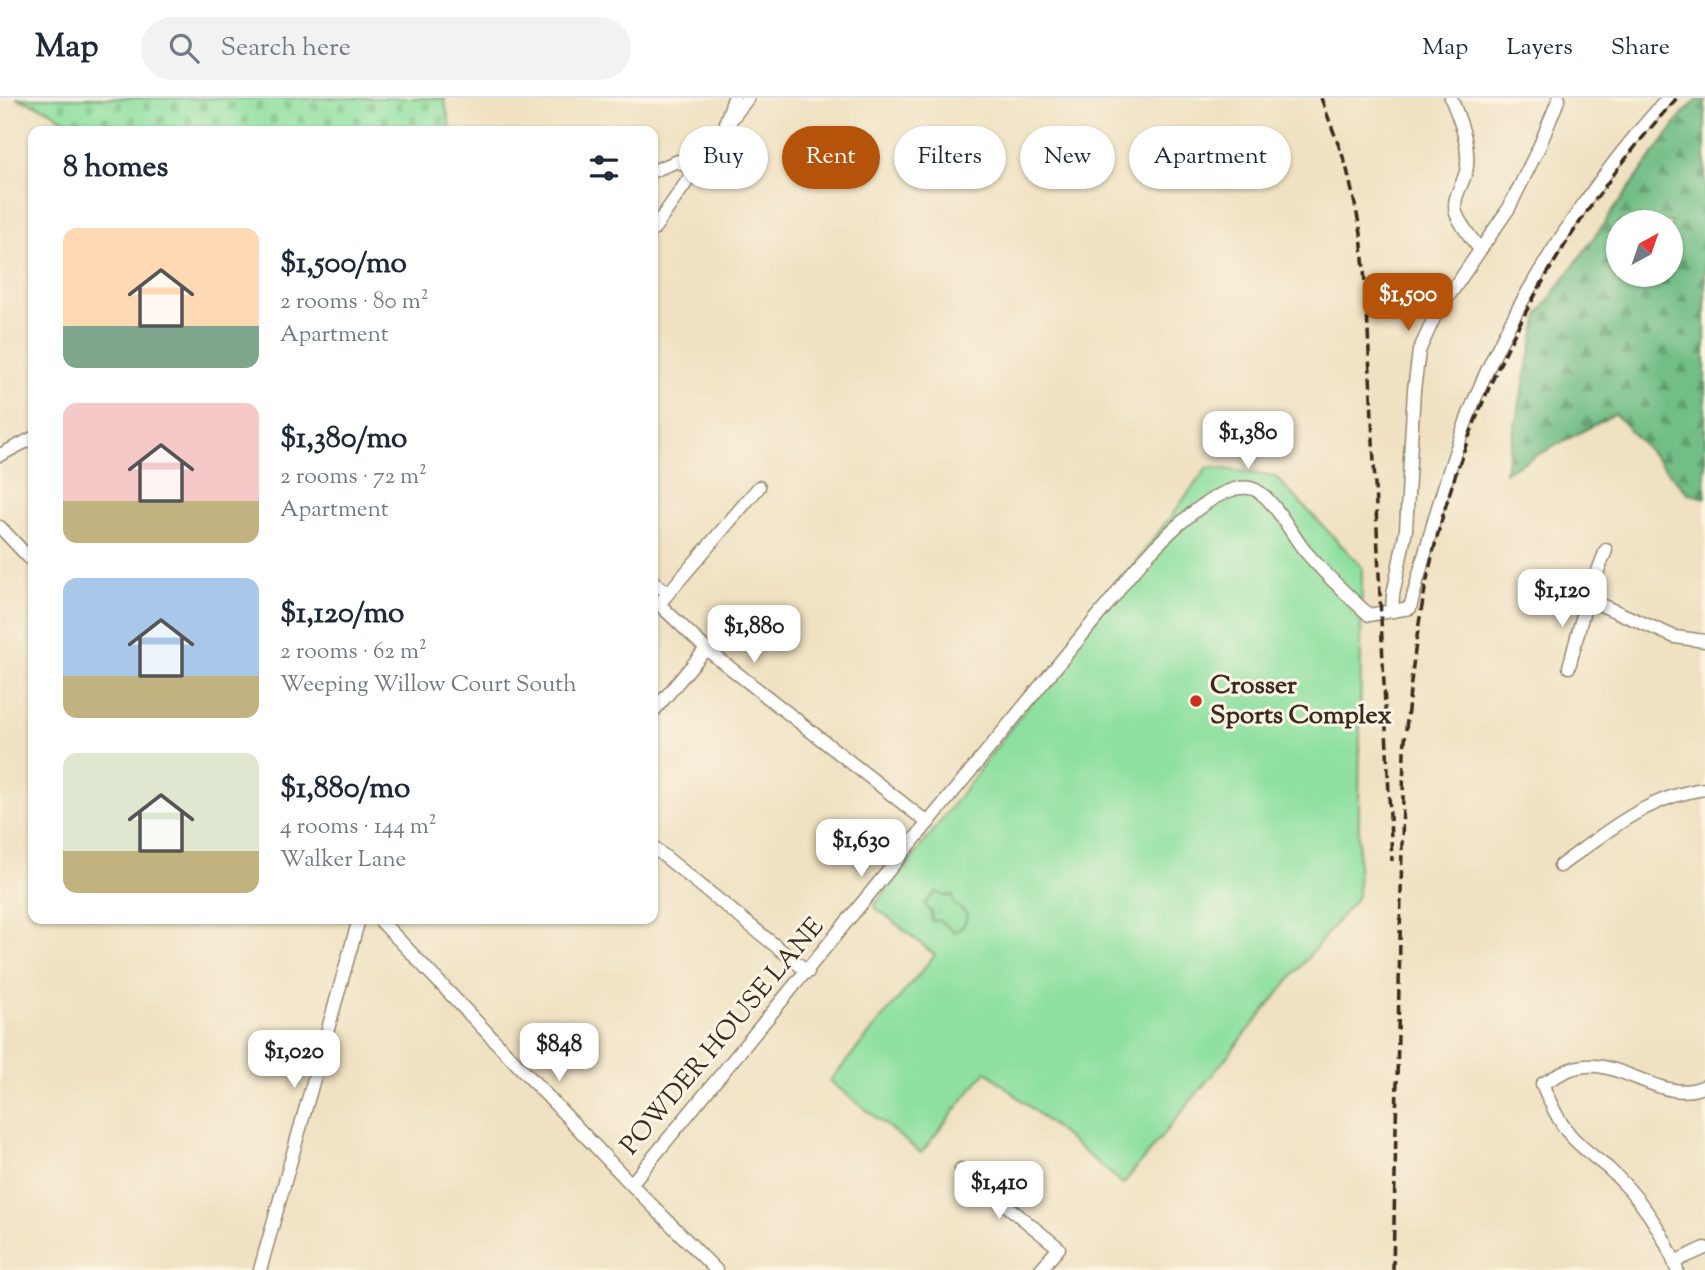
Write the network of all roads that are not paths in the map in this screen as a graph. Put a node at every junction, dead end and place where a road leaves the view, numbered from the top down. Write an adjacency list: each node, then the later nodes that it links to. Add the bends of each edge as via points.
1 (734, 98): 6 (street)
2 (748, 98): 7 (street)
3 (1451, 98): 12 (street, via 1468,147 1467,169 1455,204)
4 (1559, 98): 12 (street, via 1520,187)
5 (1668, 98): 22 (street, via 1569,225 1525,299 1475,400 1443,489 1410,608)
6 (724, 126)
7 (726, 126)
8 (679, 162): 9 (street)
9 (658, 169)
10 (681, 189): 11 (street)
11 (658, 223)
12 (1480, 250): 22 (street, via 1435,316 1419,351 1406,530)
13 (28, 441): 14 (street)
14 (0, 455)
15 (759, 487): 20 (street)
16 (0, 527): 18 (street)
17 (1606, 550): 21 (street)
18 (28, 557)
19 (658, 585): 20 (street)
20 (668, 593): 24 (street, via 659,604)
21 (1587, 599): 23 (street, via 1675,637); 25 (street)
22 (1392, 611): 28 (street, POWDER HOUSE LANE, via 1369,615 1327,576 1261,492 1251,487 1229,491 1170,530 1128,575)
23 (1705, 640)
24 (706, 649): 26 (street); 28 (street)
25 (1569, 667)
26 (658, 706)
27 (1705, 789): 30 (street, via 1649,805)
28 (928, 823): 33 (street, POWDER HOUSE LANE)
29 (658, 851): 33 (street)
30 (1560, 866)
31 (358, 924): 39 (street)
32 (384, 924): 36 (street)
33 (807, 972): 36 (street, POWDER HOUSE LANE)
34 (1705, 1086): 38 (street, via 1678,1091 1595,1067 1573,1068 1542,1084 1572,1136 1644,1207)
35 (961, 1169): 41 (street, via 1059,1248)
36 (631, 1184): 40 (street)
37 (1705, 1248): 38 (street)
38 (1675, 1266)
39 (260, 1270)
40 (716, 1270)
41 (1040, 1270)

